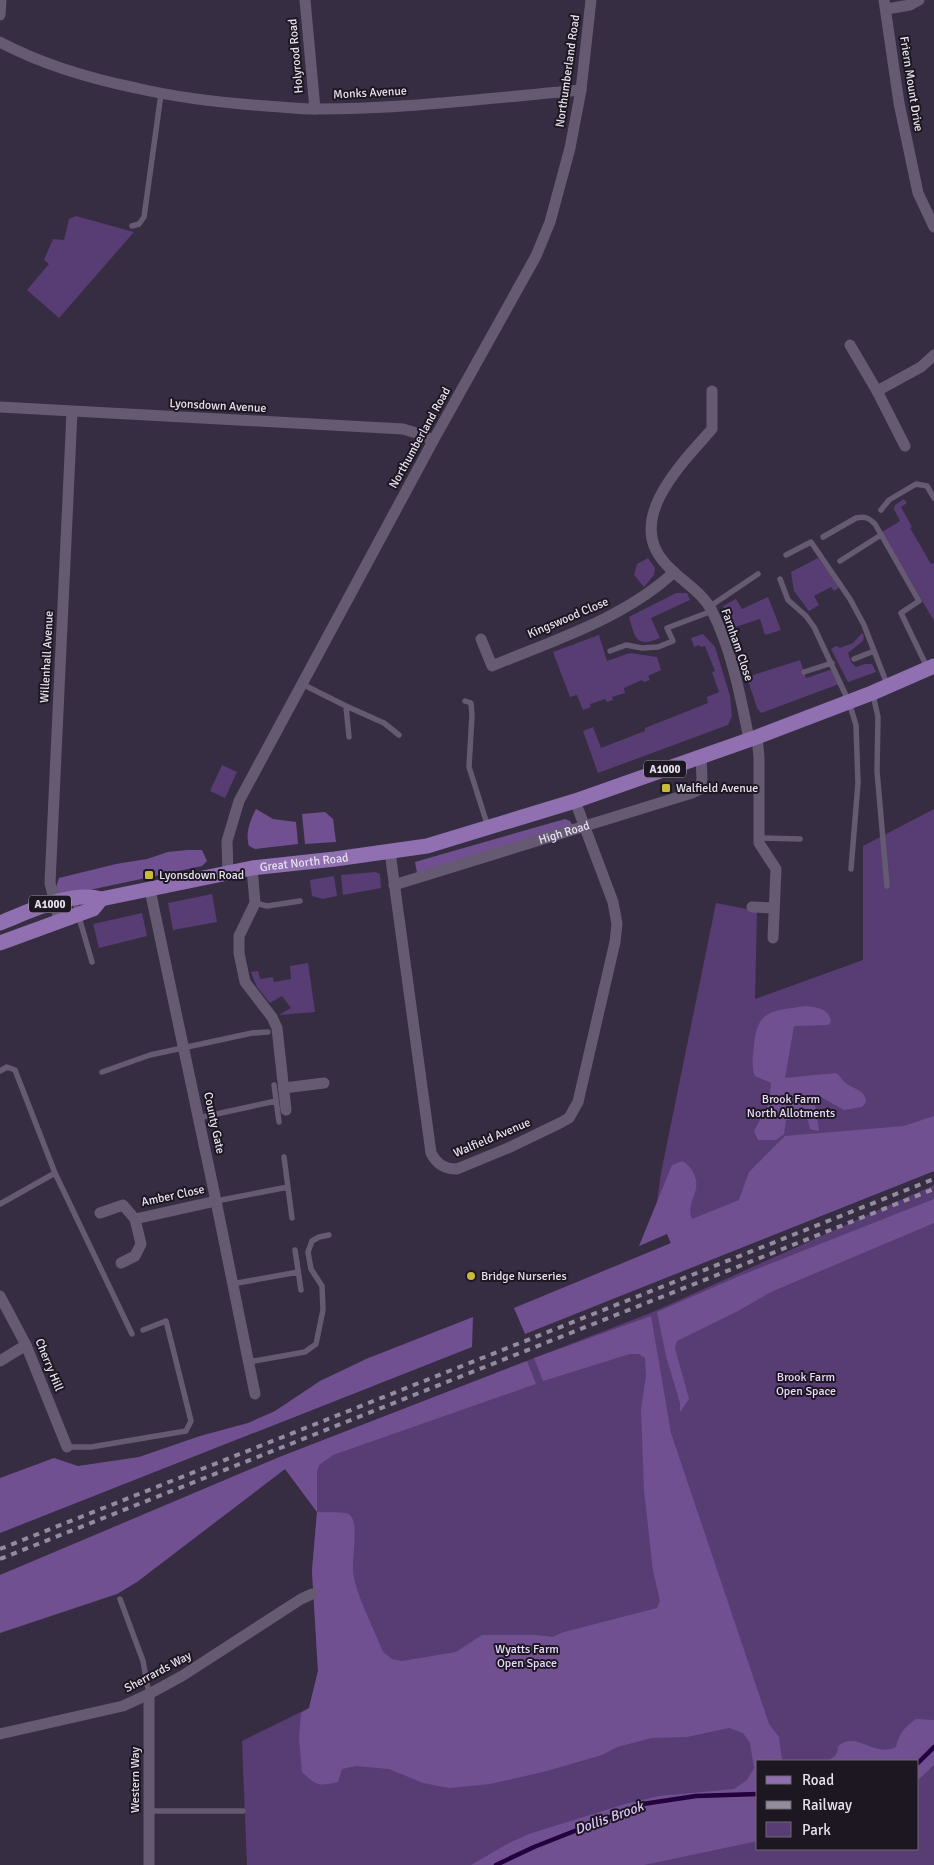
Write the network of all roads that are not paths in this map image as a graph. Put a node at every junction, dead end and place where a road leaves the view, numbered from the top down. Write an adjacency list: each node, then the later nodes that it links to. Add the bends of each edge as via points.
1 (1, 0): 6 (street)
2 (305, 0): 10 (street, Holyrood Road)
3 (591, 0): 8 (street, Northumberland Road)
4 (919, 0): 5 (street, via 910,5)
5 (885, 5): 12 (street, Friern Mount Drive, via 899,103 916,184)
6 (0, 15)
7 (0, 42): 9 (street, Monks Avenue, via 26,56 75,74)
8 (581, 90): 10 (street, Monks Avenue, via 417,105); 19 (street, Northumberland Road, via 570,148 550,222 536,256)
9 (161, 94): 10 (street, Monks Avenue); 11 (lane, via 144,217 139,224)
10 (315, 109)
11 (132, 226)
12 (934, 227)
13 (850, 345): 16 (street)
14 (934, 355): 16 (street, via 921,367)
15 (712, 391): 27 (street, Farnham Close, via 712,429 678,468 658,498 653,516 654,548)
16 (877, 392): 20 (street)
17 (0, 407): 18 (street, Lyonsdown Avenue)
18 (72, 412): 19 (street, Lyonsdown Avenue, via 403,429); 63 (street, Willenhall Avenue, via 50,882)
19 (433, 441): 38 (street, Northumberland Road)
20 (905, 446)
21 (934, 498): 22 (lane, via 928,486 916,484 888,500)
22 (881, 510)
23 (881, 535): 24 (lane, via 869,518 862,517); 26 (lane); 36 (lane, via 919,601 901,613)
24 (823, 537)
25 (786, 555): 33 (lane, via 811,542 850,598)
26 (840, 561)
27 (674, 572): 30 (street, Farnham Close, via 694,588); 31 (street, Kingswood Close, via 644,597 612,615 492,666)
28 (758, 574): 30 (lane)
29 (780, 579): 35 (lane, via 788,600 806,616)
30 (711, 609): 32 (lane, via 667,628 673,641 658,647 626,645); 46 (street, Farnham Close)
31 (481, 639)
32 (610, 651)
33 (874, 651): 34 (lane); 39 (lane)
34 (854, 659)
35 (832, 663): 37 (lane); 42 (lane)
36 (931, 667): 39 (main road, A1000)
37 (804, 672)
38 (302, 684): 43 (lane); 56 (street, Northumberland Road, via 236,809 228,841)
39 (888, 686): 40 (main road, A1000)
40 (872, 693): 42 (main road, A1000); 58 (lane, via 878,717 878,771)
41 (465, 702): 50 (lane, via 471,704 472,714 469,767)
42 (850, 702): 46 (main road, A1000); 55 (lane, via 856,725 858,783)
43 (346, 706): 44 (lane, via 384,723); 45 (lane)
44 (399, 735)
45 (350, 737)
46 (753, 738): 47 (main road, A1000); 51 (street, Farnham Close, via 759,756)
47 (701, 757): 48 (main road, A1000); 49 (street, High Road, via 700,789)
48 (575, 801): 49 (street, Walfield Avenue); 50 (main road, A1000)
49 (584, 827): 57 (street, High Road); 57 (street, Walfield Avenue, via 613,902 617,924 578,1102 568,1118 560,1123 457,1169 448,1169 436,1162 431,1153)
50 (489, 828): 53 (main road, A1000, via 427,846)
51 (759, 838): 52 (lane); 66 (street, via 776,869)
52 (800, 839)
53 (390, 852): 54 (main road, Great North Road / A1000); 57 (street, Walfield Avenue)
54 (252, 868): 56 (main road, Great North Road / A1000); 64 (street)
55 (851, 869)
56 (228, 873): 59 (main road, Great North Road / A1000)
57 (394, 885)
58 (887, 886)
59 (150, 890): 61 (main road, Great North Road / A1000); 74 (street, County Gate)
60 (74, 899): 61 (main road, Great North Road / A1000, via 90,896); 63 (main road, Great North Road / A1000); 67 (lane)
61 (101, 899): 67 (main road, Great North Road / A1000, via 93,908)
62 (300, 901): 64 (lane, via 266,906)
63 (54, 902): 68 (street, Willenhall Avenue); 69 (main road, Great North Road / A1000)
64 (255, 903): 78 (street, via 239,936 238,953 245,982 277,1028)
65 (752, 907): 66 (street)
66 (774, 908): 70 (street)
67 (78, 914): 68 (main road, Great North Road / A1000); 72 (lane)
68 (58, 920): 71 (main road, Great North Road / A1000)
69 (0, 923)
70 (773, 938)
71 (0, 943)
72 (92, 962)
73 (268, 1032): 74 (lane)
74 (183, 1047): 76 (lane); 81 (street, County Gate)
75 (0, 1071): 84 (lane, via 7,1067 15,1070)
76 (102, 1072)
77 (324, 1083): 78 (street)
78 (279, 1086): 79 (lane); 80 (street)
79 (276, 1101): 81 (lane); 82 (lane)
80 (286, 1110)
81 (198, 1118): 86 (street, County Gate)
82 (279, 1122)
83 (284, 1157): 85 (lane)
84 (55, 1173): 87 (lane); 99 (lane)
85 (288, 1187): 86 (lane); 90 (lane)
86 (216, 1202): 89 (street, Amber Close); 95 (street, County Gate)
87 (0, 1204)
88 (100, 1213): 89 (street, Amber Close, via 123,1206)
89 (135, 1218): 93 (street, Amber Close, via 140,1244 135,1256)
90 (292, 1218)
91 (329, 1235): 102 (lane, via 312,1241 308,1252 311,1269 322,1286 323,1310 316,1344 305,1352)
92 (295, 1250): 94 (lane)
93 (121, 1263)
94 (298, 1272): 95 (lane); 96 (lane)
95 (232, 1284): 102 (street, County Gate)
96 (301, 1290)
97 (0, 1296): 100 (street, Cherry Hill)
98 (143, 1330): 104 (lane, via 166,1322 191,1421 186,1431 91,1447)
99 (132, 1334)
100 (26, 1345): 101 (street); 104 (street, Cherry Hill)
101 (0, 1361)
102 (248, 1362): 103 (street, County Gate)
103 (255, 1394)
104 (66, 1447)
105 (312, 1594): 107 (street, Sherrards Way)
106 (120, 1600): 107 (lane, via 143,1661)
107 (150, 1694): 108 (street, Sherrards Way, via 123,1706); 109 (street, Western Way)
108 (0, 1734)
109 (149, 1811): 110 (lane); 111 (street, Western Way)
110 (243, 1811)
111 (149, 1865)

